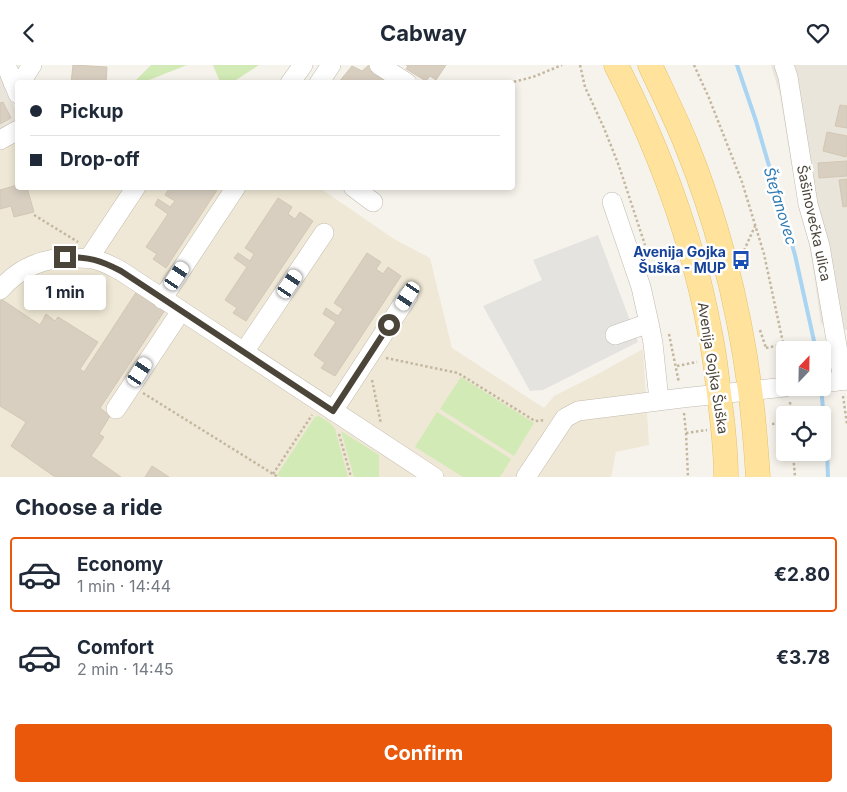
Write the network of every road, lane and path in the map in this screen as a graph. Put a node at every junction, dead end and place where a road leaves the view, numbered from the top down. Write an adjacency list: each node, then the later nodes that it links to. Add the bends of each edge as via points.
1 (6, 65): 17 (street)
2 (32, 65): 12 (street)
3 (303, 65): 13 (street)
4 (331, 65): 14 (street)
5 (379, 65): 15 (street)
6 (562, 65): 16 (path)
7 (580, 65): 20 (path)
8 (616, 65): 48 (main road, Avenija Gojka Šuška, via 633,98 683,225 710,334)
9 (650, 65): 47 (main road, via 686,143 717,233 738,316)
10 (694, 65): 27 (path, via 742,182)
11 (784, 65): 36 (street, Šašinovečka ulica, via 808,204 820,246)
12 (23, 80)
13 (292, 80)
14 (320, 80)
15 (402, 80)
16 (515, 82)
17 (15, 89)
18 (15, 132): 19 (street)
19 (0, 140)
20 (619, 166)
21 (134, 190): 29 (street)
22 (234, 190): 33 (street)
23 (357, 190): 24 (street)
24 (373, 202)
25 (612, 202): 38 (street, via 641,287)
26 (34, 215): 29 (path)
27 (755, 225): 30 (path); 40 (path)
28 (324, 233): 42 (street)
29 (85, 251): 31 (street, via 43,261 15,275); 33 (street)
30 (741, 256)
31 (0, 290)
32 (408, 296): 43 (street)
33 (162, 299): 35 (street)
34 (847, 308): 36 (street)
35 (180, 311): 42 (street); 45 (street)
36 (833, 321): 44 (street, Šašinovečka ulica)
37 (757, 322): 41 (path)
38 (649, 323): 39 (street); 49 (street)
39 (615, 335)
40 (783, 341)
41 (766, 348)
42 (244, 352): 51 (street)
43 (368, 357): 51 (street); 52 (path, via 458,373 535,421); 55 (path)
44 (837, 384): 53 (path)
45 (131, 385): 50 (street); 58 (path)
46 (776, 388): 47 (street)
47 (750, 391): 48 (street); 65 (main road)
48 (719, 394): 49 (street); 64 (main road, Avenija Gojka Šuška)
49 (659, 400): 52 (street)
50 (116, 409)
51 (324, 410): 58 (path); 61 (street)
52 (568, 415): 62 (street)
53 (847, 424)
54 (338, 429): 60 (path)
55 (383, 433)
56 (686, 433): 63 (path)
57 (794, 461): 66 (path)
58 (273, 474): 59 (path)
59 (278, 477)
60 (351, 477)
61 (434, 477)
62 (526, 477)
63 (688, 477)
64 (726, 477)
65 (758, 477)
66 (795, 477)

